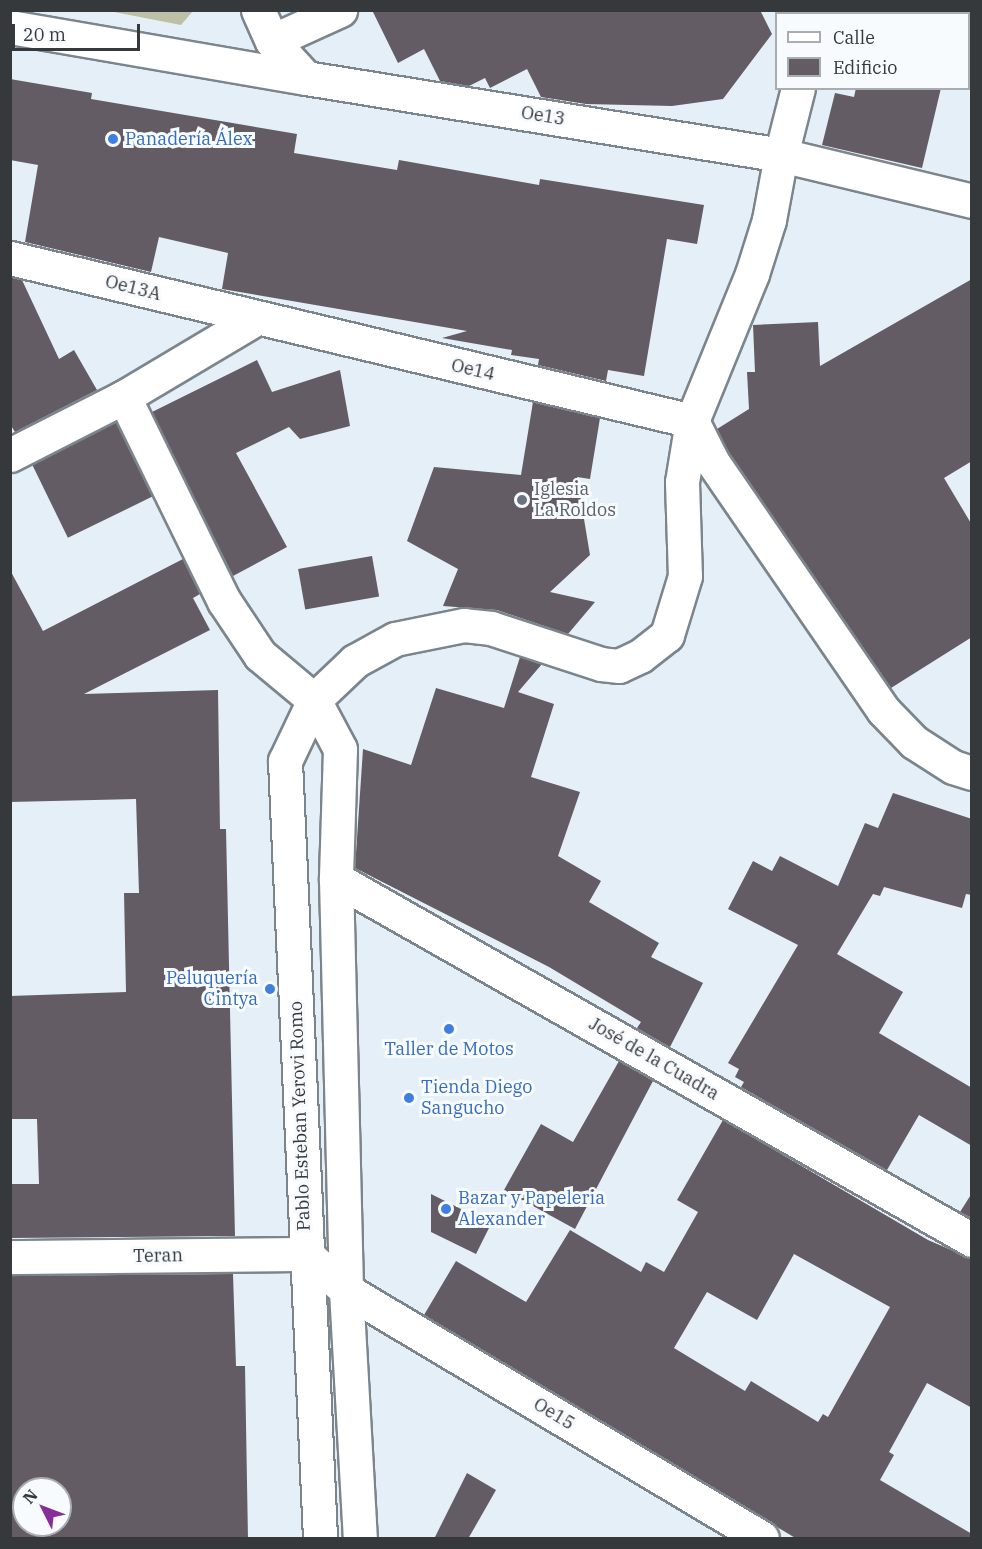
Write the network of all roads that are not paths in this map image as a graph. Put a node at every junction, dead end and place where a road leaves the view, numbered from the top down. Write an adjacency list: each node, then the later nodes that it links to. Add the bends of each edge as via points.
1 (258, 10): 4 (street)
2 (340, 10): 4 (street)
3 (10, 27): 5 (street, Oe13)
4 (272, 41): 5 (street)
5 (306, 78): 7 (street, Oe13)
6 (797, 90): 7 (street, Pablo Esteban Yerovi Romo)
7 (781, 155): 8 (street, Oe13); 12 (street, Pablo Esteban Yerovi Romo, via 752,274)
8 (972, 201)
9 (10, 258): 10 (street, Oe13A)
10 (255, 319): 11 (street); 12 (street, Oe14)
11 (124, 397): 13 (street); 14 (street, via 224,601 260,655)
12 (692, 421): 14 (street, Pablo Esteban Yerovi Romo, via 682,482 685,576 671,628 654,647 626,663 610,665 500,630 464,625 381,645 355,661); 15 (street, via 712,460 883,710 914,742 953,767)
13 (10, 455)
14 (314, 700): 16 (street, via 340,749); 18 (street, Pablo Esteban Yerovi Romo, via 285,761)
15 (972, 773)
16 (336, 879): 17 (street, José de la Cuadra); 20 (street)
17 (972, 1240)
18 (306, 1254): 19 (street, Teran); 20 (street, Oe15); 21 (street, Pablo Esteban Yerovi Romo)
19 (10, 1257)
20 (346, 1290): 22 (street); 23 (street, Oe15)
21 (320, 1539)
22 (360, 1539)
23 (762, 1539)

